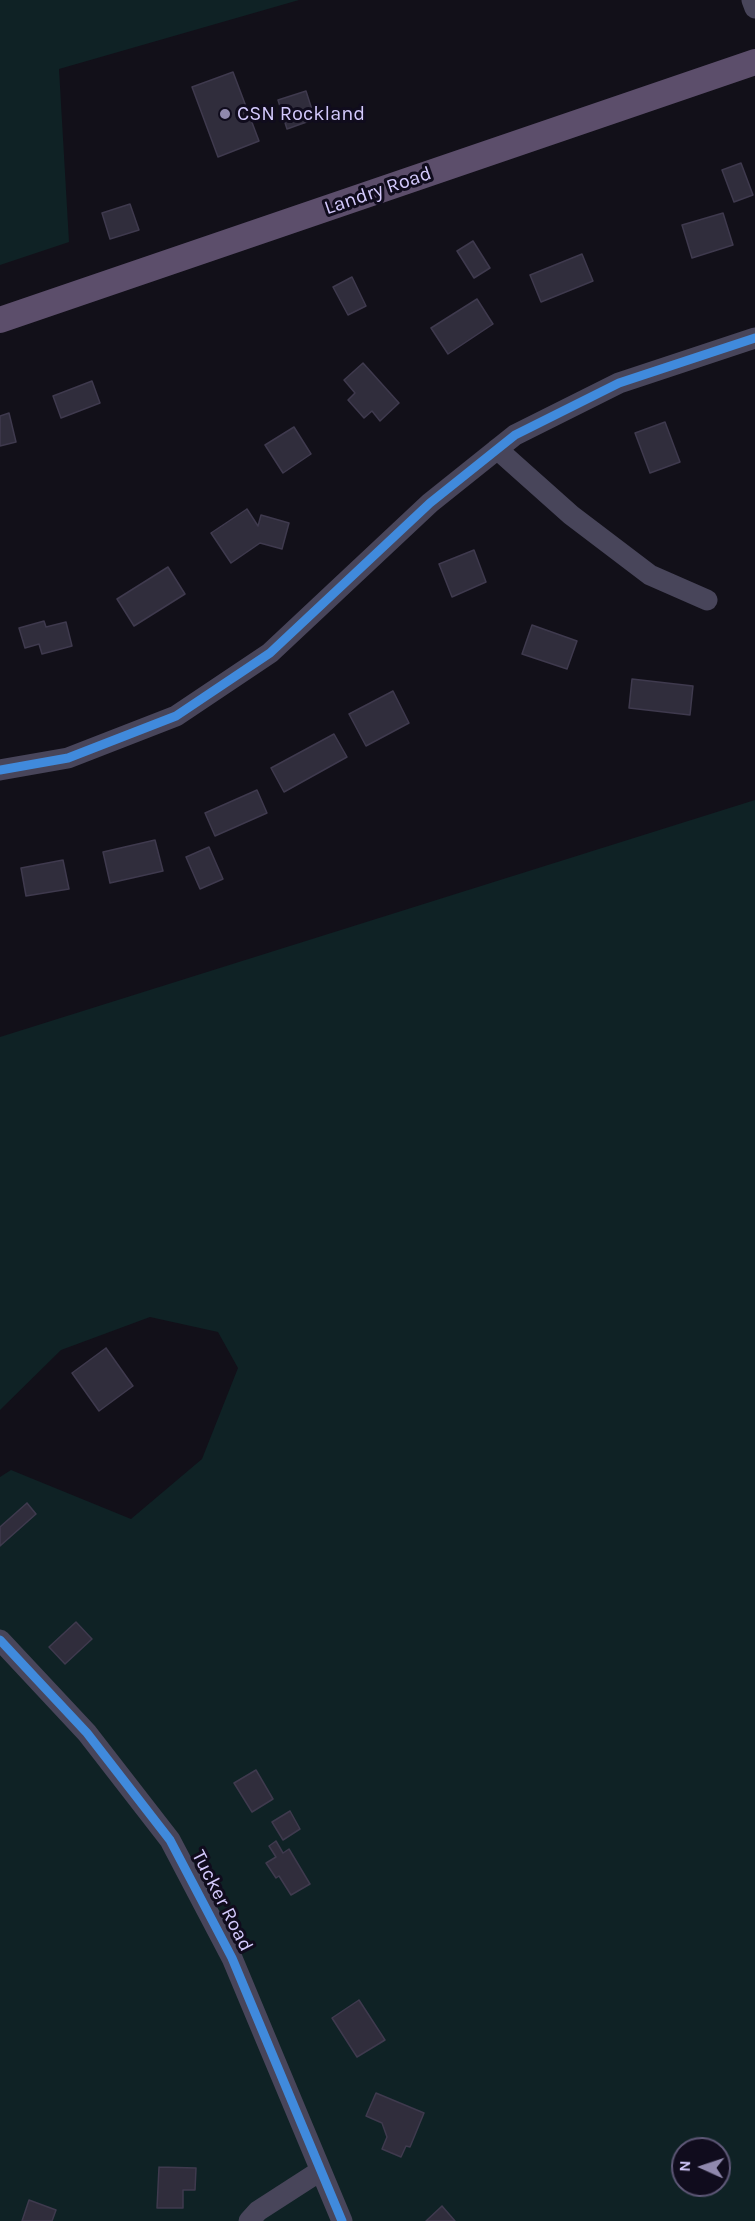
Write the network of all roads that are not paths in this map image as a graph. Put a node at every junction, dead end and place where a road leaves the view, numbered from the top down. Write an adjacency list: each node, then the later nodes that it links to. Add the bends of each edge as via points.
1 (752, 0): 2 (street)
2 (755, 8)
3 (755, 62): 4 (main road, Landry Road)
4 (0, 320)
5 (755, 338): 6 (street, via 619,382 515,435)
6 (497, 449): 7 (street, via 571,515 650,575); 8 (street, via 430,503 270,653 176,716 68,758)
7 (707, 600)
8 (0, 770)
9 (0, 1640): 10 (street, Tucker Road, via 87,1732 170,1840 232,1958)
10 (320, 2171): 11 (street); 12 (street, Tucker Road)
11 (249, 2221)
12 (342, 2221)

